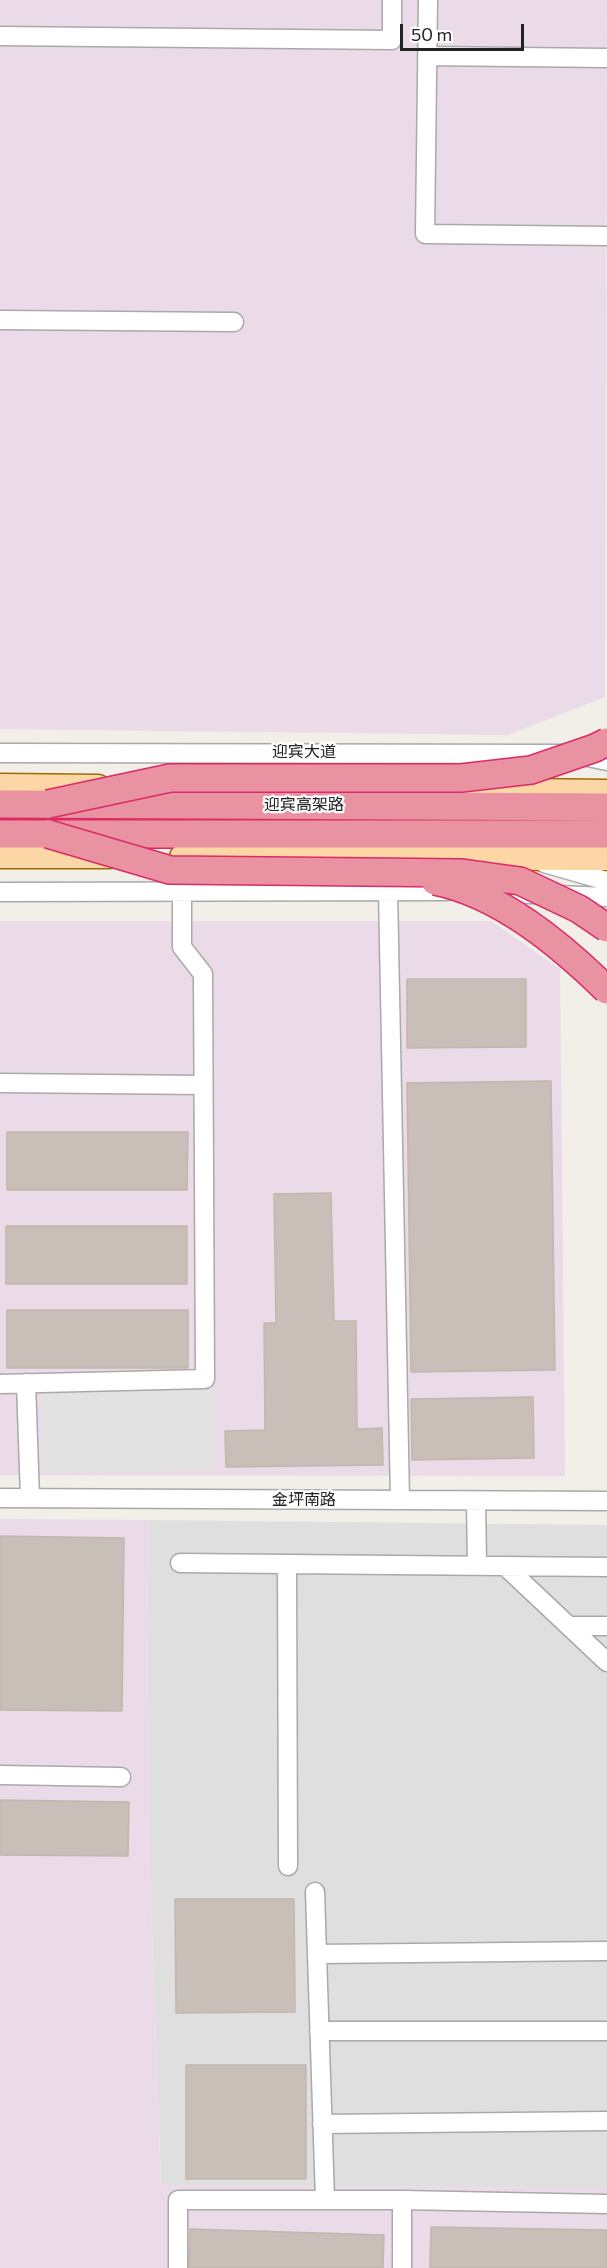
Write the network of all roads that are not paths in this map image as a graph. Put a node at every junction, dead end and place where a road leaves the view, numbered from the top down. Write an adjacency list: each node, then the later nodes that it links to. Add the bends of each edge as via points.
1 (392, 0): 3 (street, via 392,40)
2 (428, 0): 4 (street)
3 (0, 36)
4 (428, 56): 5 (street); 6 (street, via 425,234)
5 (607, 58)
6 (607, 236)
7 (0, 320): 8 (street)
8 (234, 322)
9 (607, 720): 13 (highway, bridge, via 549,748)
10 (607, 742): 13 (highway, bridge, via 531,770)
11 (0, 753): 12 (street, 迎宾大道, via 573,754)
12 (607, 761)
13 (461, 778): 17 (highway, bridge, via 170,778)
14 (0, 786): 15 (main road)
15 (607, 792)
16 (0, 804): 17 (highway, 迎宾高架路)
17 (48, 804): 18 (highway, 迎宾高架路, bridge)
18 (607, 807)
19 (0, 834): 20 (highway, 迎宾高架路)
20 (48, 834): 21 (highway, 迎宾高架路, bridge); 25 (highway, bridge, via 170,870)
21 (607, 834)
22 (0, 856): 23 (main road)
23 (528, 858): 24 (main road); 26 (street)
24 (607, 858)
25 (387, 881): 28 (street); 29 (street); 30 (highway, bridge, via 462,873 520,881 579,909); 31 (highway, bridge, via 450,884 500,907 538,929); 38 (street)
26 (607, 881)
27 (0, 892): 28 (street)
28 (182, 892): 33 (street, via 182,947 203,974)
29 (607, 897)
30 (607, 928)
31 (607, 990)
32 (0, 1083): 33 (street)
33 (203, 1085): 34 (street, via 205,1378)
34 (26, 1383): 35 (street); 37 (street)
35 (0, 1384)
36 (0, 1498): 37 (street, 金坪南路)
37 (30, 1498): 38 (street, 金坪南路)
38 (400, 1500): 39 (street, 金坪南路)
39 (476, 1501): 40 (street, 金坪南路); 43 (street)
40 (607, 1502)
41 (180, 1563): 42 (street)
42 (286, 1564): 43 (street); 51 (street)
43 (477, 1565): 44 (street)
44 (505, 1566): 45 (street); 46 (street)
45 (607, 1567)
46 (569, 1626): 47 (street); 48 (street)
47 (607, 1626)
48 (607, 1662)
49 (0, 1775): 50 (street)
50 (121, 1777)
51 (288, 1866)
52 (315, 1892): 54 (street)
53 (607, 1951): 54 (street)
54 (317, 1954): 55 (street)
55 (319, 2031): 56 (street); 58 (street)
56 (607, 2031)
57 (607, 2121): 58 (street)
58 (322, 2124): 59 (street)
59 (325, 2200): 60 (street); 62 (street, via 178,2200)
60 (402, 2200): 61 (street); 63 (street)
61 (607, 2204)
62 (178, 2268)
63 (402, 2268)

